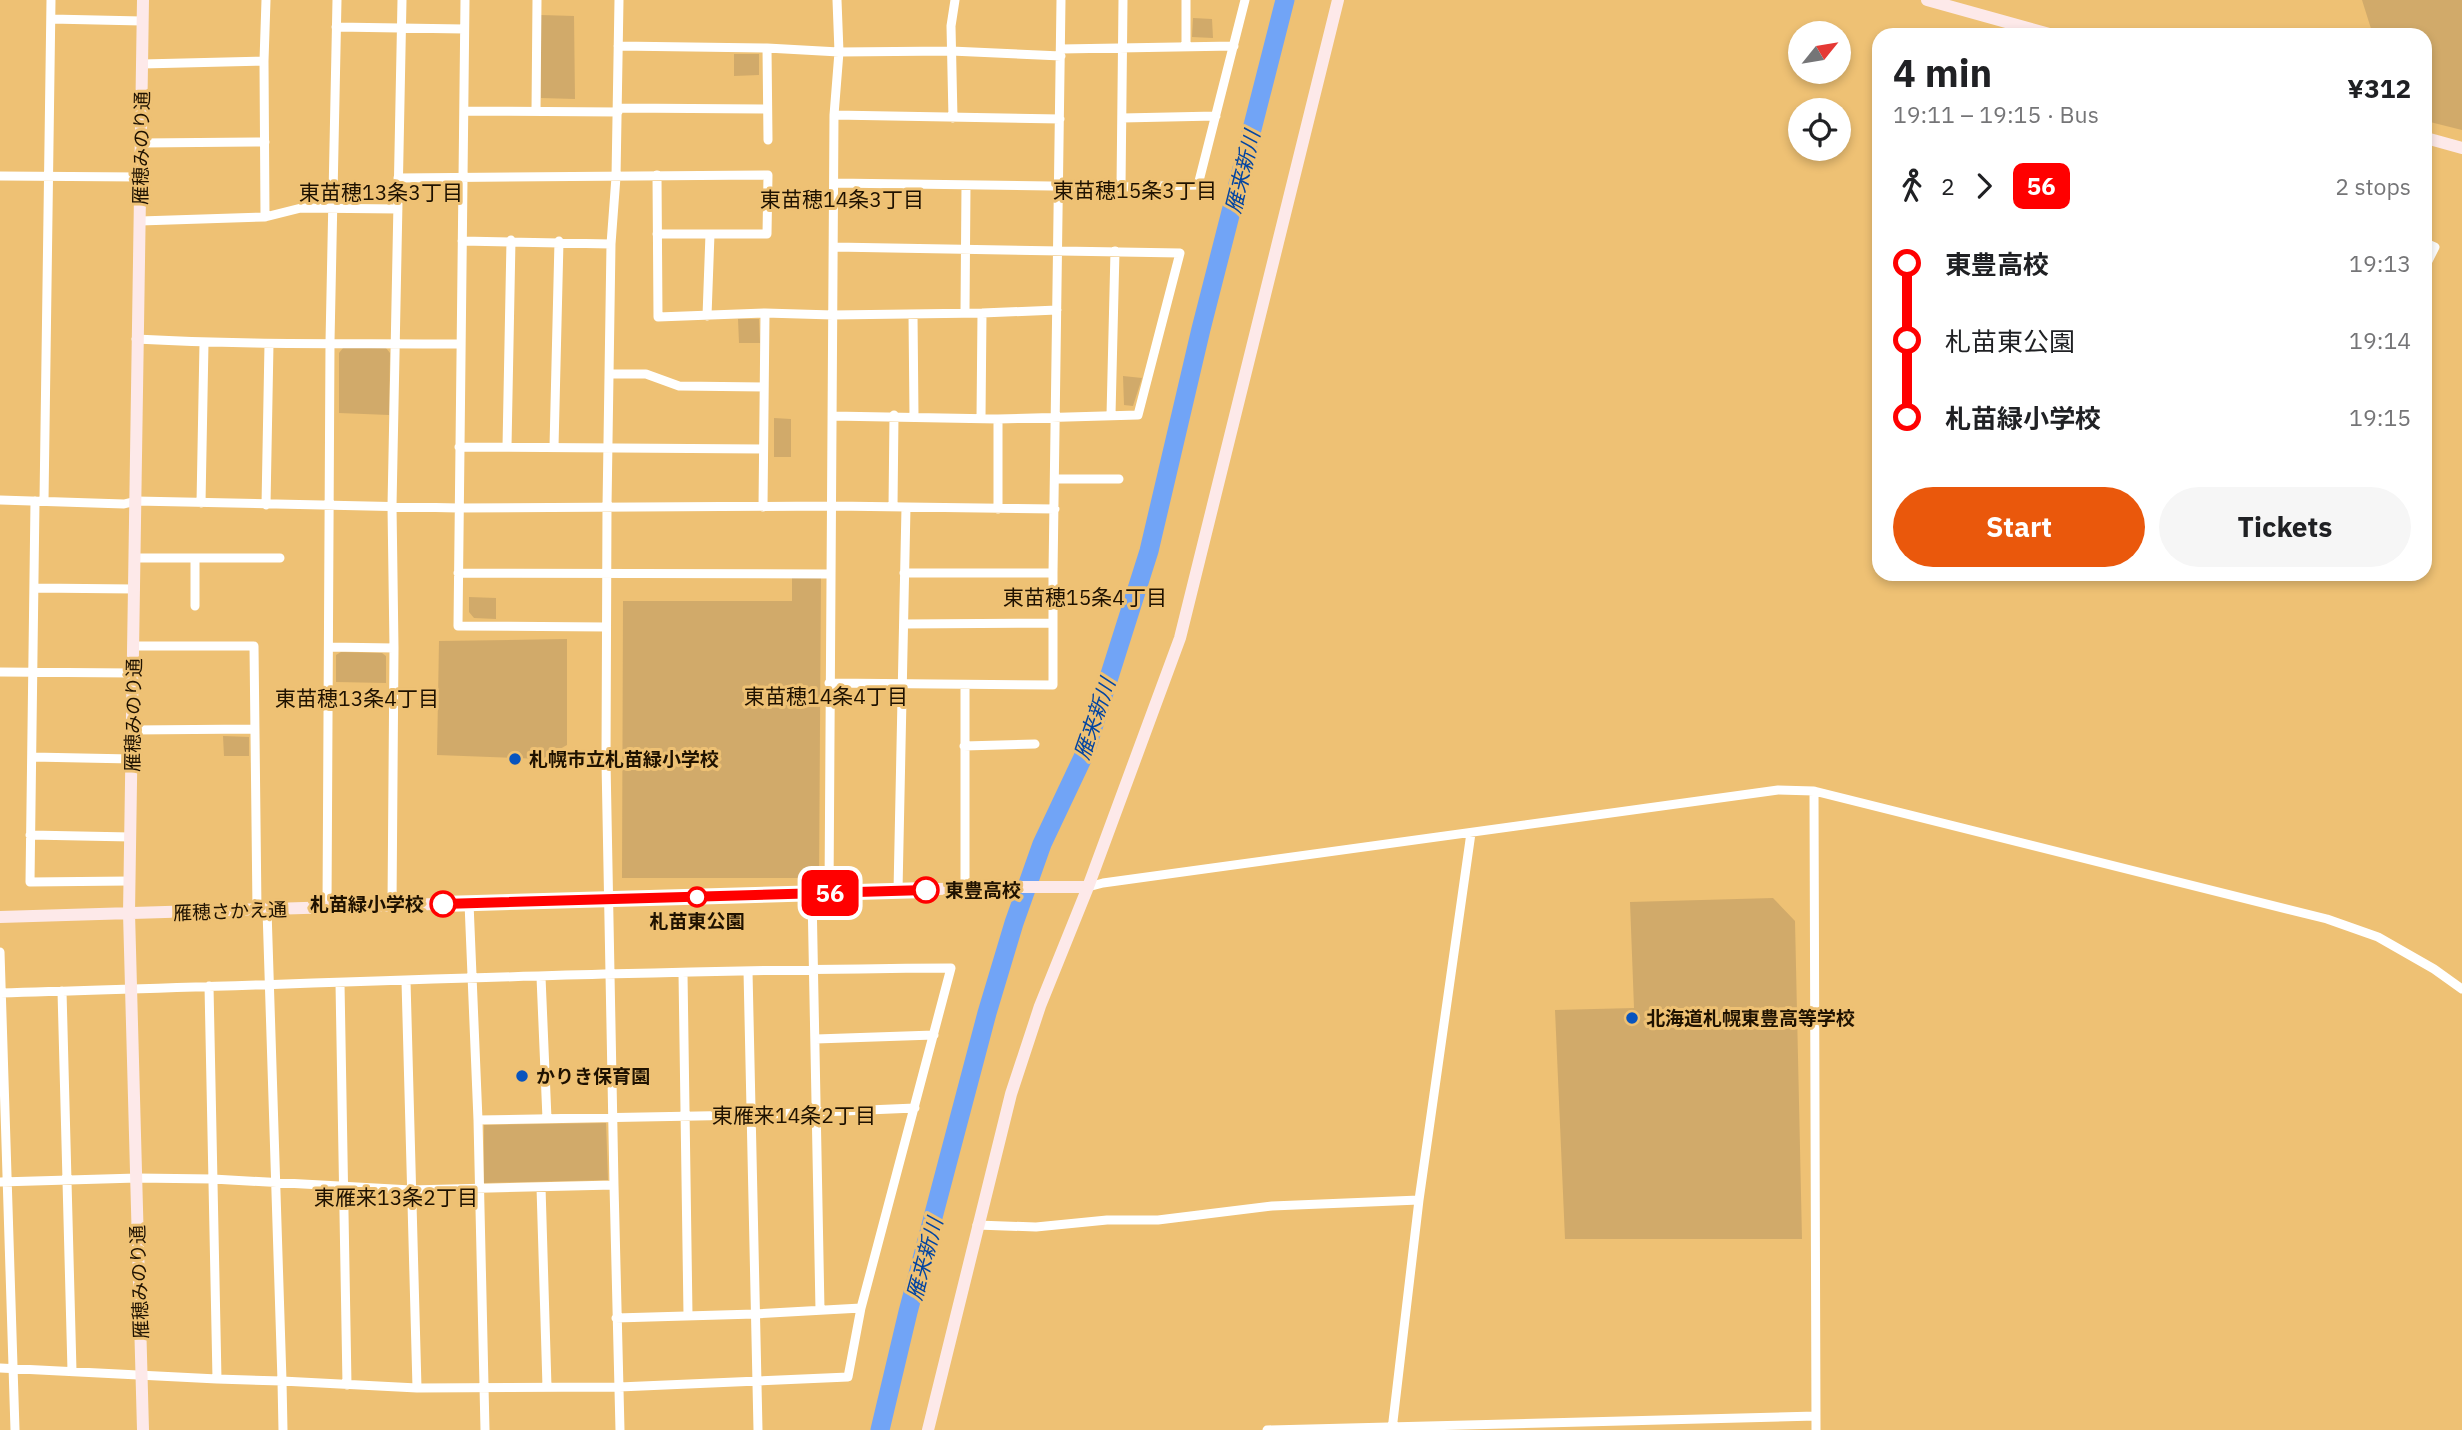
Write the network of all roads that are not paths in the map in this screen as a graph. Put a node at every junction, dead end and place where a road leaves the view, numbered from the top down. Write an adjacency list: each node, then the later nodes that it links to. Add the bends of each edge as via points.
1 (51, 0): 17 (street)
2 (143, 0): 18 (street, 雁穂みのり通)
3 (266, 0): 31 (street)
4 (337, 0): 19 (street)
5 (402, 0): 21 (street)
6 (464, 0): 22 (street)
7 (537, 0): 36 (street)
8 (619, 0): 23 (street)
9 (837, 0): 29 (street)
10 (955, 0): 28 (street)
11 (1061, 0): 30 (street)
12 (1123, 0): 24 (street)
13 (1186, 0): 25 (street)
14 (1245, 0): 26 (street)
15 (1338, 0): 150 (street, via 1181,638)
16 (1927, 0): 20 (street)
17 (51, 19): 18 (street); 48 (street)
18 (142, 21): 32 (street, 雁穂みのり通)
19 (337, 27): 21 (street); 58 (street)
20 (2028, 28)
21 (401, 29): 22 (street); 53 (street)
22 (464, 29): 35 (street)
23 (618, 46): 27 (street); 34 (street)
24 (1122, 46): 25 (street); 30 (street); 41 (street)
25 (1186, 46): 26 (street)
26 (1234, 46): 38 (street)
27 (766, 48): 29 (street); 33 (street)
28 (951, 51): 29 (street); 30 (street); 39 (street)
29 (839, 52): 37 (street)
30 (1061, 52): 40 (street)
31 (264, 61): 32 (street); 44 (street)
32 (142, 64): 45 (street, 雁穂みのり通)
33 (767, 109): 34 (street); 42 (street)
34 (618, 110): 36 (street); 52 (street)
35 (465, 111): 36 (street); 51 (street)
36 (536, 111)
37 (834, 115): 39 (street); 54 (street)
38 (1216, 116): 41 (street); 57 (street, via 1198,185)
39 (953, 118): 40 (street)
40 (1060, 118): 56 (street)
41 (1122, 118): 57 (street)
42 (768, 140)
43 (2432, 140): 46 (street)
44 (265, 142): 45 (street); 60 (street)
45 (141, 143): 50 (street, 雁穂みのり通)
46 (2462, 148)
47 (657, 175): 52 (street); 62 (street); 63 (street, via 768,176 767,234)
48 (48, 176): 49 (street); 50 (street); 102 (street)
49 (0, 177)
50 (140, 177): 61 (street, 雁穂みのり通)
51 (463, 177): 52 (street); 53 (street); 65 (street)
52 (616, 177): 67 (street)
53 (398, 178): 59 (street)
54 (834, 183): 55 (street); 68 (street)
55 (965, 185): 56 (street); 69 (street)
56 (1059, 186): 57 (street); 70 (street)
57 (1121, 187)
58 (333, 209): 59 (street); 60 (street, via 301,208); 80 (street)
59 (398, 209): 82 (street)
60 (265, 217): 61 (street)
61 (140, 221): 79 (street, 雁穂みのり通)
62 (657, 234): 63 (street); 78 (street, via 657,317)
63 (710, 234): 78 (street)
64 (511, 240): 65 (street); 66 (street); 95 (street)
65 (463, 241): 84 (street)
66 (559, 242): 67 (street); 96 (street)
67 (611, 244): 85 (street)
68 (834, 247): 69 (street); 77 (street)
69 (964, 249): 70 (street); 73 (street)
70 (1058, 250): 71 (street); 72 (street)
71 (1115, 251): 88 (street); 88 (street, via 1180,253 1138,415)
72 (1057, 310): 75 (street); 91 (street)
73 (965, 312): 75 (street); 76 (street)
74 (765, 313): 77 (street); 78 (street); 86 (street)
75 (982, 313): 92 (street)
76 (913, 314): 77 (street); 90 (street)
77 (833, 315): 89 (street)
78 (707, 316)
79 (136, 340): 81 (street); 103 (street, 雁穂みのり通)
80 (330, 342): 82 (street); 83 (street); 106 (street)
81 (204, 343): 83 (street); 104 (street)
82 (396, 343): 84 (street); 107 (street)
83 (269, 344): 105 (street)
84 (460, 344): 94 (street)
85 (609, 374): 86 (street, via 646,374 679,386); 97 (street)
86 (764, 387): 98 (street)
87 (894, 415): 89 (street); 90 (street); 111 (street)
88 (1111, 415): 91 (street)
89 (832, 416): 108 (street)
90 (914, 416): 92 (street)
91 (1056, 416): 93 (street); 99 (street)
92 (981, 418): 93 (street)
93 (998, 419): 114 (street)
94 (459, 447): 95 (street); 113 (street)
95 (508, 447): 96 (street)
96 (554, 447): 97 (street)
97 (608, 448): 98 (street); 109 (street)
98 (763, 449): 110 (street)
99 (1055, 479): 100 (street); 115 (street)
100 (1119, 479)
101 (0, 500): 102 (street)
102 (40, 501): 103 (street); 124 (street)
103 (136, 501): 104 (street); 116 (street, 雁穂みのり通)
104 (201, 503): 105 (street)
105 (267, 505): 106 (street)
106 (330, 506): 107 (street); 131 (street)
107 (392, 506): 113 (street); 132 (street)
108 (833, 506): 110 (street); 111 (street); 123 (street)
109 (607, 507): 110 (street); 113 (street); 122 (street)
110 (763, 507)
111 (893, 507): 112 (street)
112 (906, 507): 114 (street); 120 (street)
113 (458, 508): 119 (street)
114 (998, 509): 115 (street)
115 (1055, 509): 121 (street)
116 (134, 558): 117 (street); 125 (street, 雁穂みのり通)
117 (195, 558): 118 (street); 126 (street)
118 (280, 558)
119 (458, 573): 122 (street); 129 (street, via 458,626)
120 (904, 573): 121 (street); 128 (street)
121 (1053, 573): 127 (street)
122 (607, 574): 123 (street); 129 (street)
123 (830, 574): 136 (street)
124 (34, 587): 125 (street); 134 (street)
125 (135, 589): 130 (street, 雁穂みのり通)
126 (195, 606)
127 (1053, 623): 128 (street); 138 (street, via 1054,685)
128 (904, 624): 137 (street)
129 (606, 627): 155 (street)
130 (134, 646): 135 (street, 雁穂みのり通); 139 (street, via 254,646)
131 (329, 647): 132 (street); 158 (street)
132 (394, 648): 157 (street)
133 (0, 672): 134 (street)
134 (33, 672): 135 (street); 143 (street)
135 (133, 673): 140 (street, 雁穂みのり通)
136 (829, 683): 137 (street); 153 (street)
137 (901, 684): 138 (street); 152 (street)
138 (965, 685): 142 (street)
139 (255, 729): 140 (street); 159 (street)
140 (133, 730): 144 (street, 雁穂みのり通)
141 (1035, 744): 142 (street)
142 (964, 746): 151 (street)
143 (32, 757): 144 (street); 147 (street)
144 (132, 759): 148 (street, 雁穂みのり通)
145 (1814, 790): 146 (street, via 1778,790); 173 (street, via 2327,919 2378,937); 215 (street)
146 (1471, 833): 150 (street); 196 (street)
147 (30, 835): 148 (street); 149 (street, via 30,882)
148 (131, 837): 149 (street, 雁穂みのり通)
149 (130, 881): 160 (street, 雁穂みのり通)
150 (1088, 887): 151 (street, 雁穂さかえ通); 197 (street, via 1011,1094)
151 (965, 889): 152 (street, 雁穂さかえ通)
152 (898, 891): 153 (street, 雁穂さかえ通)
153 (829, 893): 154 (street, 雁穂さかえ通)
154 (812, 894): 155 (street, 雁穂さかえ通); 163 (street)
155 (608, 900): 156 (street, 雁穂さかえ通); 166 (street)
156 (469, 903): 157 (street, 雁穂さかえ通); 168 (street)
157 (392, 906): 158 (street, 雁穂さかえ通)
158 (327, 908): 159 (street, 雁穂さかえ通)
159 (262, 910): 160 (street, 雁穂さかえ通); 171 (street)
160 (129, 914): 161 (street, 雁穂さかえ通); 174 (street, 雁穂みのり通)
161 (0, 917)
162 (0, 952): 176 (street)
163 (815, 969): 164 (street); 177 (street, via 951,968); 178 (street)
164 (748, 971): 165 (street); 182 (street)
165 (683, 973): 166 (street); 181 (street)
166 (610, 975): 167 (street); 183 (street)
167 (541, 977): 168 (street); 184 (street)
168 (472, 979): 169 (street); 185 (street)
169 (406, 981): 170 (street); 195 (street)
170 (340, 983): 171 (street); 192 (street)
171 (268, 985): 172 (street); 189 (street)
172 (209, 986): 174 (street); 187 (street)
173 (2462, 989)
174 (131, 990): 175 (street); 186 (street, 雁穂みのり通)
175 (62, 991): 176 (street); 188 (street)
176 (1, 993): 190 (street)
177 (934, 1035): 178 (street); 179 (street)
178 (816, 1039): 180 (street)
179 (915, 1108): 180 (street); 198 (street)
180 (817, 1114): 182 (street); 199 (street)
181 (684, 1115): 182 (street); 183 (street); 201 (street)
182 (751, 1115): 200 (street)
183 (613, 1118): 184 (street); 191 (street)
184 (547, 1119): 185 (street)
185 (478, 1120): 194 (street)
186 (136, 1178): 187 (street); 188 (street); 206 (street, 雁穂みのり通)
187 (213, 1179): 189 (street); 207 (street)
188 (66, 1181): 190 (street); 205 (street)
189 (277, 1181): 192 (street); 208 (street)
190 (3, 1182): 204 (street)
191 (614, 1185): 193 (street); 202 (street)
192 (343, 1186): 195 (street); 210 (street)
193 (541, 1187): 194 (street); 211 (street)
194 (479, 1188): 195 (street); 214 (street)
195 (411, 1190): 213 (street)
196 (1419, 1200): 197 (street, via 1272,1206 1158,1220 1036,1227); 217 (street)
197 (977, 1225): 224 (street)
198 (861, 1308): 199 (street); 209 (street, via 848,1377)
199 (820, 1310): 200 (street)
200 (755, 1314): 201 (street); 209 (street)
201 (688, 1315): 202 (street)
202 (617, 1318): 212 (street)
203 (0, 1368): 204 (street)
204 (12, 1368): 205 (street); 218 (street)
205 (72, 1371): 206 (street)
206 (142, 1374): 207 (street); 219 (street, 雁穂みのり通)
207 (217, 1379): 208 (street)
208 (282, 1381): 210 (street); 220 (street)
209 (757, 1381): 212 (street); 223 (street)
210 (347, 1385): 213 (street)
211 (547, 1387): 212 (street); 214 (street)
212 (619, 1387): 222 (street)
213 (417, 1388): 214 (street)
214 (484, 1388): 221 (street)
215 (1816, 1416): 216 (street); 226 (street)
216 (1613, 1425): 217 (street)
217 (1393, 1427): 225 (street)
218 (15, 1430)
219 (143, 1430)
220 (283, 1430)
221 (485, 1430)
222 (620, 1430)
223 (758, 1430)
224 (928, 1430)
225 (1267, 1430)
226 (1816, 1430)

